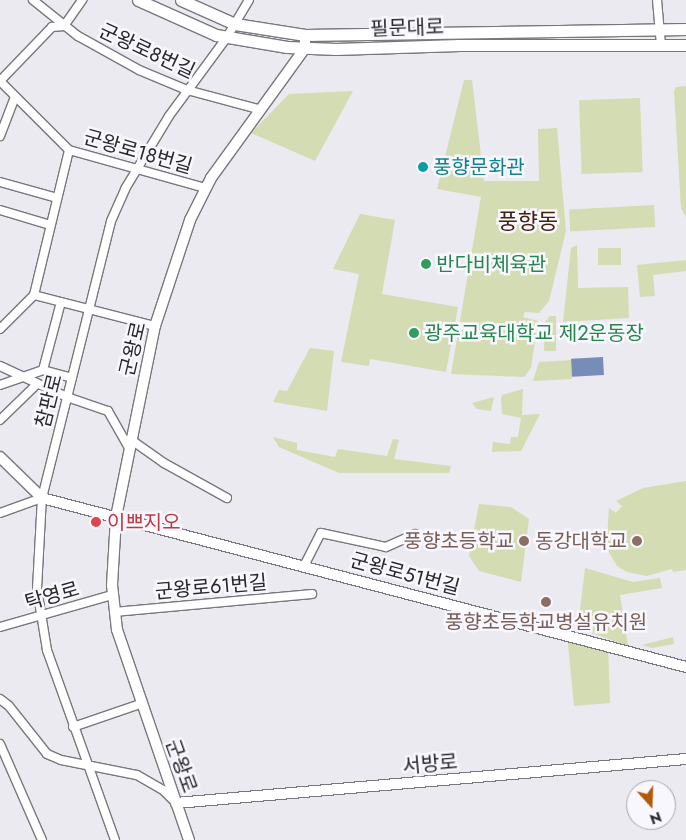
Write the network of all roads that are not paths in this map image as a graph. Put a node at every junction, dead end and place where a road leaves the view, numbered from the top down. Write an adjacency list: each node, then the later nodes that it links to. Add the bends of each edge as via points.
1 (34, 0): 8 (street, 군왕로8번길)
2 (82, 0): 8 (street)
3 (138, 0): 12 (main road, 필문대로)
4 (181, 0): 7 (main road, 필문대로)
5 (249, 0): 7 (street, 참판로)
6 (657, 0): 9 (street)
7 (235, 24): 11 (main road, 필문대로); 12 (street, 참판로)
8 (64, 26): 16 (street, via 52,27); 17 (street, 군왕로8번길, via 117,59)
9 (659, 29): 10 (main road, 필문대로); 11 (main road, 필문대로); 13 (street)
10 (686, 29)
11 (305, 35): 15 (main road)
12 (227, 38): 15 (main road, 필문대로); 17 (street, 참판로)
13 (661, 45): 14 (main road, 필문대로); 15 (main road, 필문대로)
14 (686, 45)
15 (305, 48): 19 (main road, 군왕로)
16 (0, 81): 18 (street, 군왕로18번길)
17 (187, 90): 19 (street, 군왕로8번길); 22 (street, 참판로)
18 (14, 97): 20 (street); 21 (street, 군왕로18번길)
19 (258, 109): 24 (main road, 군왕로)
20 (0, 136)
21 (69, 150): 22 (street, 군왕로18번길); 25 (street)
22 (138, 170): 24 (street, 군왕로18번길); 30 (street, 참판로, via 125,189 111,221)
23 (0, 182): 25 (street)
24 (205, 188): 31 (main road, 군왕로, via 190,220)
25 (57, 198): 27 (street)
26 (0, 210): 27 (street)
27 (50, 225): 28 (street)
28 (34, 295): 29 (street); 32 (street)
29 (61, 302): 30 (street); 34 (street)
30 (88, 309): 31 (street); 36 (street, 참판로)
31 (155, 326): 41 (main road, 군왕로)
32 (0, 329)
33 (0, 366): 35 (street)
34 (43, 370): 35 (street); 36 (street)
35 (22, 377): 37 (street); 38 (street)
36 (72, 378): 39 (street, 참판로)
37 (37, 384): 39 (street); 40 (street)
38 (0, 385)
39 (67, 398): 41 (street, via 108,411); 43 (street, 참판로)
40 (3, 417)
41 (130, 443): 44 (street); 46 (main road, 군왕로)
42 (0, 456): 43 (main road)
43 (42, 498): 45 (street); 46 (main road, 군왕로51번길); 52 (street, 참판로, via 38,575)
44 (227, 498)
45 (0, 513)
46 (116, 516): 48 (main road, 군왕로51번길); 50 (main road, 군왕로)
47 (415, 534): 48 (street, via 386,547 321,533)
48 (304, 566): 54 (main road, 군왕로51번길)
49 (312, 594): 51 (street, 군왕로61번길)
50 (112, 595): 51 (main road, 군왕로); 52 (street, 탁영로)
51 (114, 612): 56 (main road, 군왕로, via 121,646)
52 (40, 616): 53 (street, 탁영로); 57 (street, 참판로, via 52,670)
53 (0, 628)
54 (686, 666)
55 (0, 699): 60 (street, via 47,754)
56 (140, 704): 57 (street); 61 (main road, 군왕로)
57 (73, 727): 60 (street, 참판로)
58 (0, 744): 62 (street)
59 (686, 759): 61 (main road, 서방로)
60 (86, 764): 61 (street, via 137,775 163,790); 63 (street, 참판로)
61 (176, 803): 64 (main road, 군왕로)
62 (42, 840)
63 (115, 840)
64 (189, 840)

